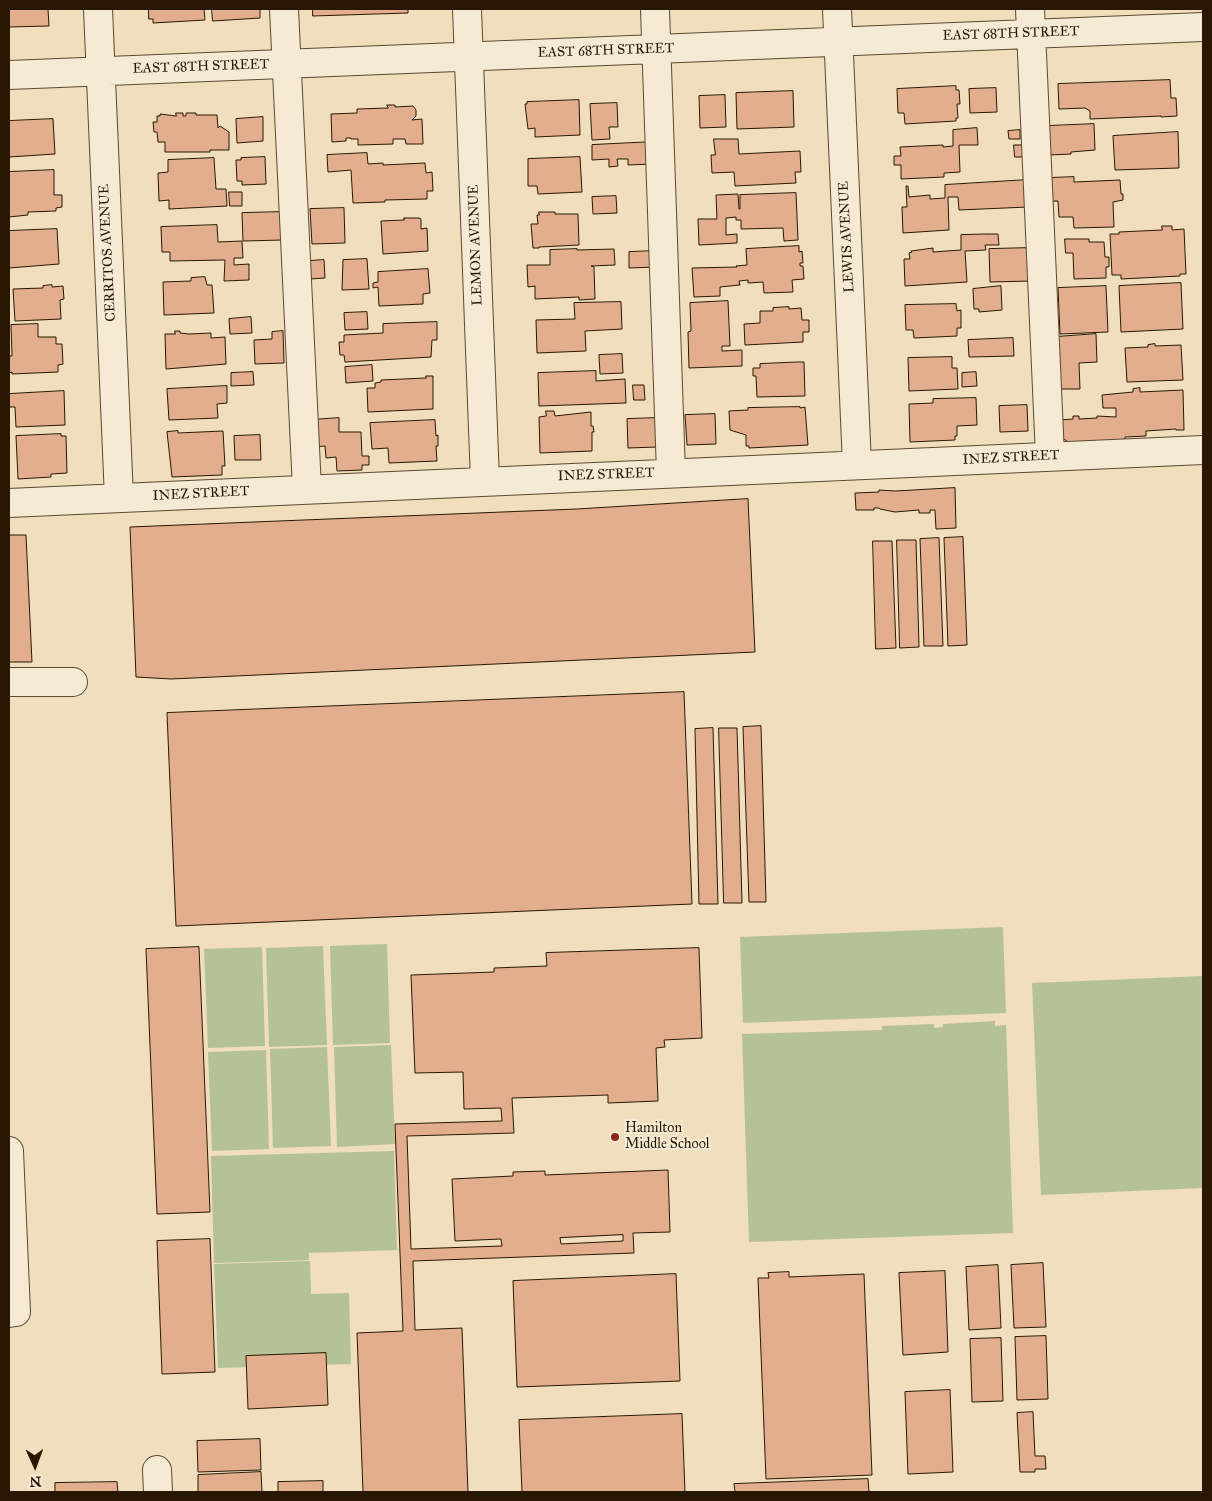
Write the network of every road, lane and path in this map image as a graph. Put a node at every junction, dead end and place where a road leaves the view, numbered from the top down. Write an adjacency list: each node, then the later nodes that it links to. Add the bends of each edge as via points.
1 (98, 9): 12 (street, CERRITOS AVENUE)
2 (284, 9): 11 (street)
3 (467, 9): 10 (street, LEMON AVENUE)
4 (655, 9): 9 (street)
5 (837, 9): 8 (street, LEWIS AVENUE)
6 (1030, 21): 7 (street, EAST 68TH STREET); 8 (street, EAST 68TH STREET); 15 (street)
7 (1203, 27)
8 (838, 42): 9 (street, EAST 68TH STREET); 16 (street, LEWIS AVENUE)
9 (656, 49): 10 (street, EAST 68TH STREET); 17 (street)
10 (469, 56): 11 (street, EAST 68TH STREET); 18 (street, LEMON AVENUE)
11 (286, 64): 12 (street, EAST 68TH STREET); 19 (street)
12 (100, 71): 13 (street, EAST 68TH STREET); 20 (street, CERRITOS AVENUE)
13 (9, 75)
14 (1203, 450): 15 (street, INEZ STREET)
15 (1050, 456): 16 (street, INEZ STREET)
16 (857, 465): 17 (street, INEZ STREET)
17 (671, 473): 18 (street, INEZ STREET)
18 (485, 481): 19 (street, INEZ STREET)
19 (307, 489): 20 (street, INEZ STREET)
20 (119, 498): 21 (street, INEZ STREET)
21 (9, 502)
22 (9, 682): 23 (street)
23 (73, 682)
24 (9, 1151): 25 (street)
25 (12, 1312)

